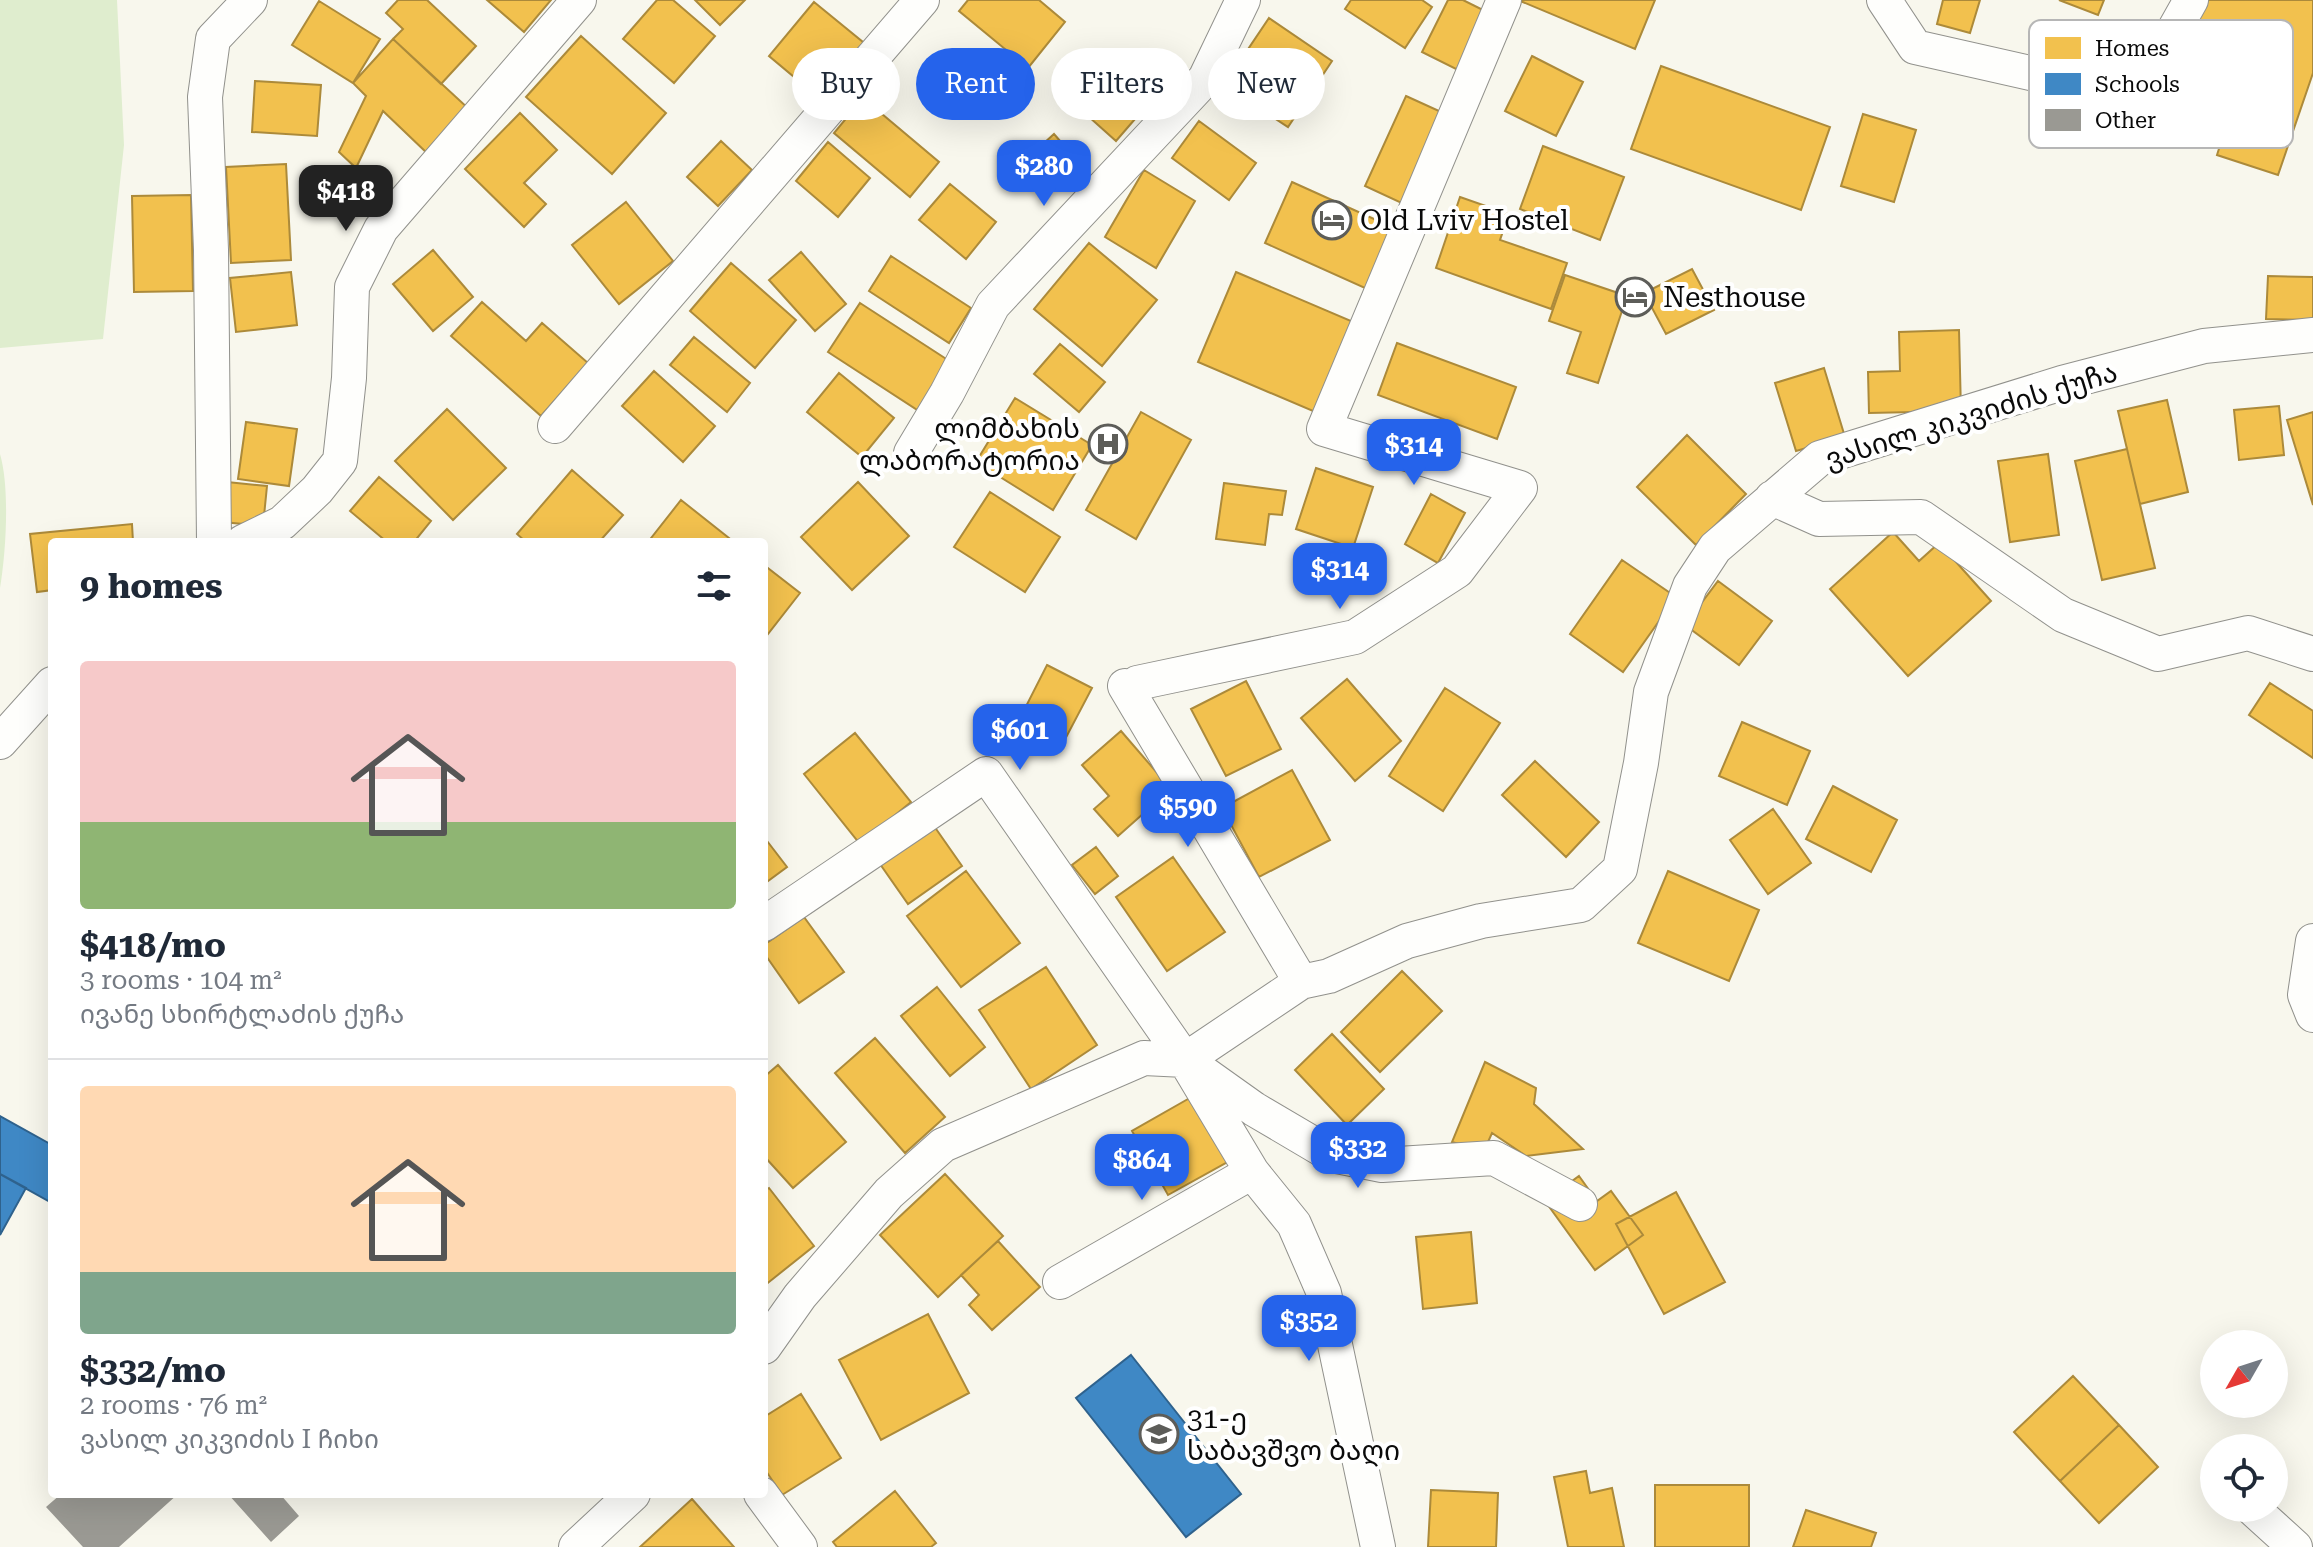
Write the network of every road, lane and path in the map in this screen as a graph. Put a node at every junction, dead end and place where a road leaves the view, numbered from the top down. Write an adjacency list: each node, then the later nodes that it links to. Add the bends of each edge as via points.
1 (250, 0): 14 (street, via 213,39 205,97)
2 (579, 0): 15 (street, via 381,229 352,287 340,461 282,523)
3 (922, 0): 11 (street)
4 (1243, 0): 12 (street, via 1205,79 993,305)
5 (1504, 0): 21 (street, via 1324,429 1520,488 1457,571 1355,637 1131,684)
6 (1884, 0): 9 (street, via 1915,47)
7 (2191, 0): 8 (street)
8 (2180, 20)
9 (2029, 73)
10 (2313, 335): 13 (street, ვასილ კიკვიძის ქუჩა, via 2204,346 2062,383 1820,458)
11 (555, 426)
12 (911, 453)
13 (1772, 498): 16 (street, via 1819,519 1921,517 2063,615 2158,654 2248,633); 21 (street, ვასილ კიკვიძის ქუჩა, via 1715,548 1690,586 1651,692 1620,869 1581,905 1481,921 1407,941 1329,976)
14 (214, 538)
15 (251, 538)
16 (2313, 654)
17 (48, 688): 18 (street)
18 (0, 742)
19 (768, 921): 23 (street, via 986,774)
20 (2313, 941): 22 (street, via 2305,995)
21 (1301, 982): 23 (street, ვასილ კიკვიძის ქუჩა)
22 (2313, 1015)
23 (1185, 1060): 24 (street); 25 (street, via 1332,1155 1382,1165 1494,1158); 27 (street, via 1144,1058 943,1145 889,1193)
24 (1252, 1172): 26 (street); 33 (street, via 1294,1224 1324,1293)
25 (1580, 1204)
26 (1060, 1282)
27 (768, 1341)
28 (629, 1498): 31 (street)
29 (764, 1498): 32 (street)
30 (2267, 1522): 34 (street)
31 (576, 1547)
32 (800, 1547)
33 (1378, 1547)
34 (2295, 1547)

